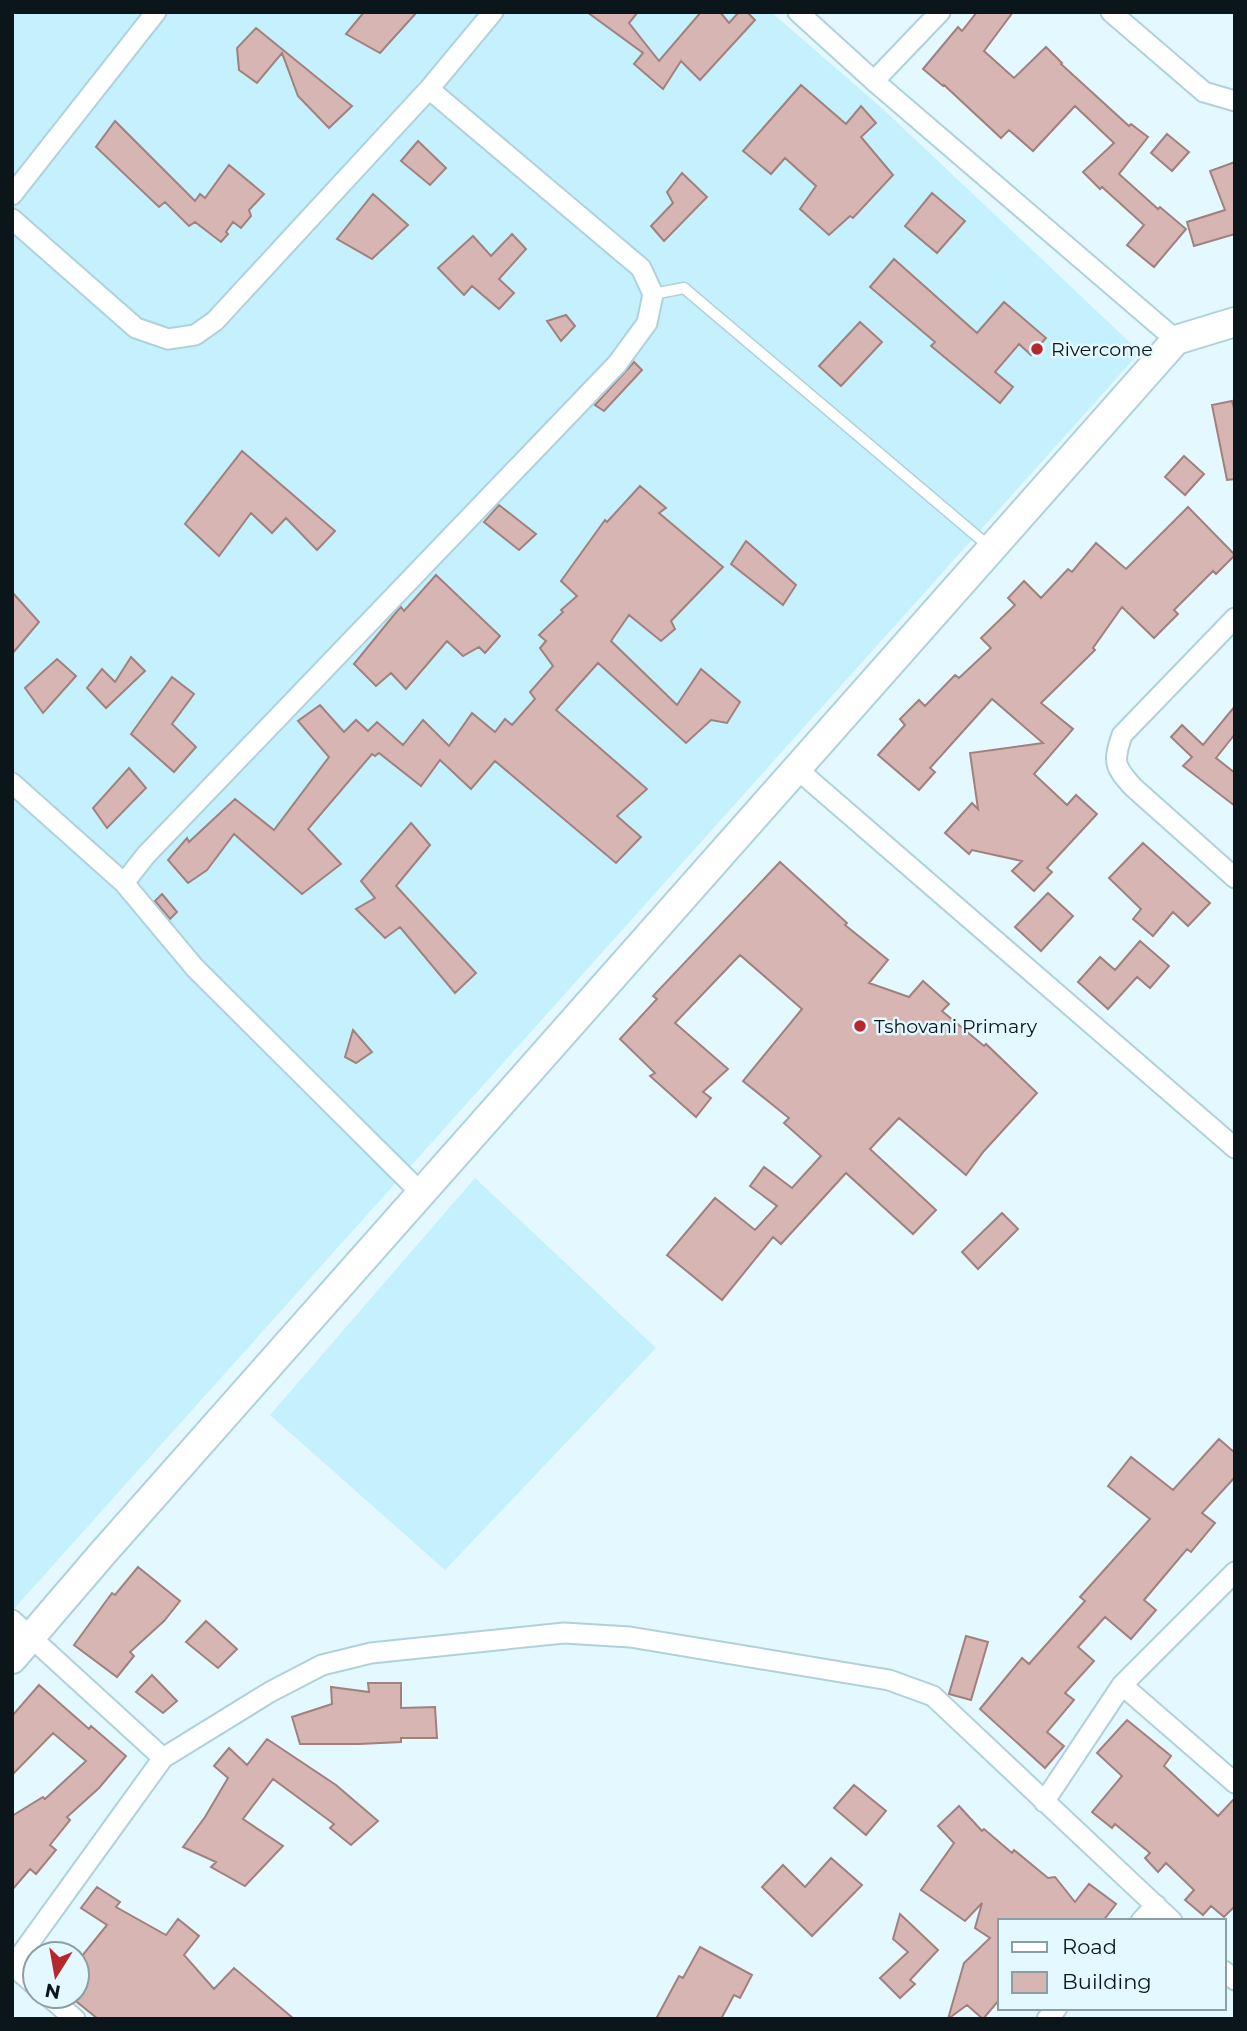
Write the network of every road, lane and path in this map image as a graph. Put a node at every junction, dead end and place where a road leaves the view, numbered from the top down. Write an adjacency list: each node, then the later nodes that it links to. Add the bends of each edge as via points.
1 (156, 12): 9 (street)
2 (493, 12): 7 (street)
3 (798, 12): 6 (street)
4 (940, 12): 6 (street)
5 (1111, 12): 8 (street, via 1204,92)
6 (874, 81): 13 (street)
7 (429, 89): 10 (street, via 215,321 195,335 168,338 136,328); 11 (street, via 641,268)
8 (1235, 102)
9 (12, 195)
10 (12, 219)
11 (653, 294): 14 (lane, via 684,288); 19 (street, via 647,323 617,364)
12 (1235, 322): 13 (street)
13 (1176, 340): 14 (street)
14 (991, 549): 16 (street)
15 (1235, 618): 18 (street, via 1122,735 1115,756 1119,771 1133,787)
16 (797, 769): 20 (street); 21 (street)
17 (12, 783): 19 (street)
18 (1235, 878)
19 (124, 883): 21 (street, via 195,968)
20 (1235, 1148)
21 (421, 1193): 23 (street, via 102,1553)
22 (1235, 1572): 25 (street)
23 (22, 1628): 24 (street); 26 (street)
24 (12, 1659)
25 (1122, 1685): 27 (street); 28 (street)
26 (163, 1758): 28 (street, via 322,1665 371,1653 564,1633 630,1637 889,1680 933,1696); 32 (street)
27 (1235, 1783)
28 (1044, 1802): 29 (street)
29 (1156, 1905): 30 (street); 31 (street)
30 (1143, 1919)
31 (1170, 1919)
32 (13, 1967)

